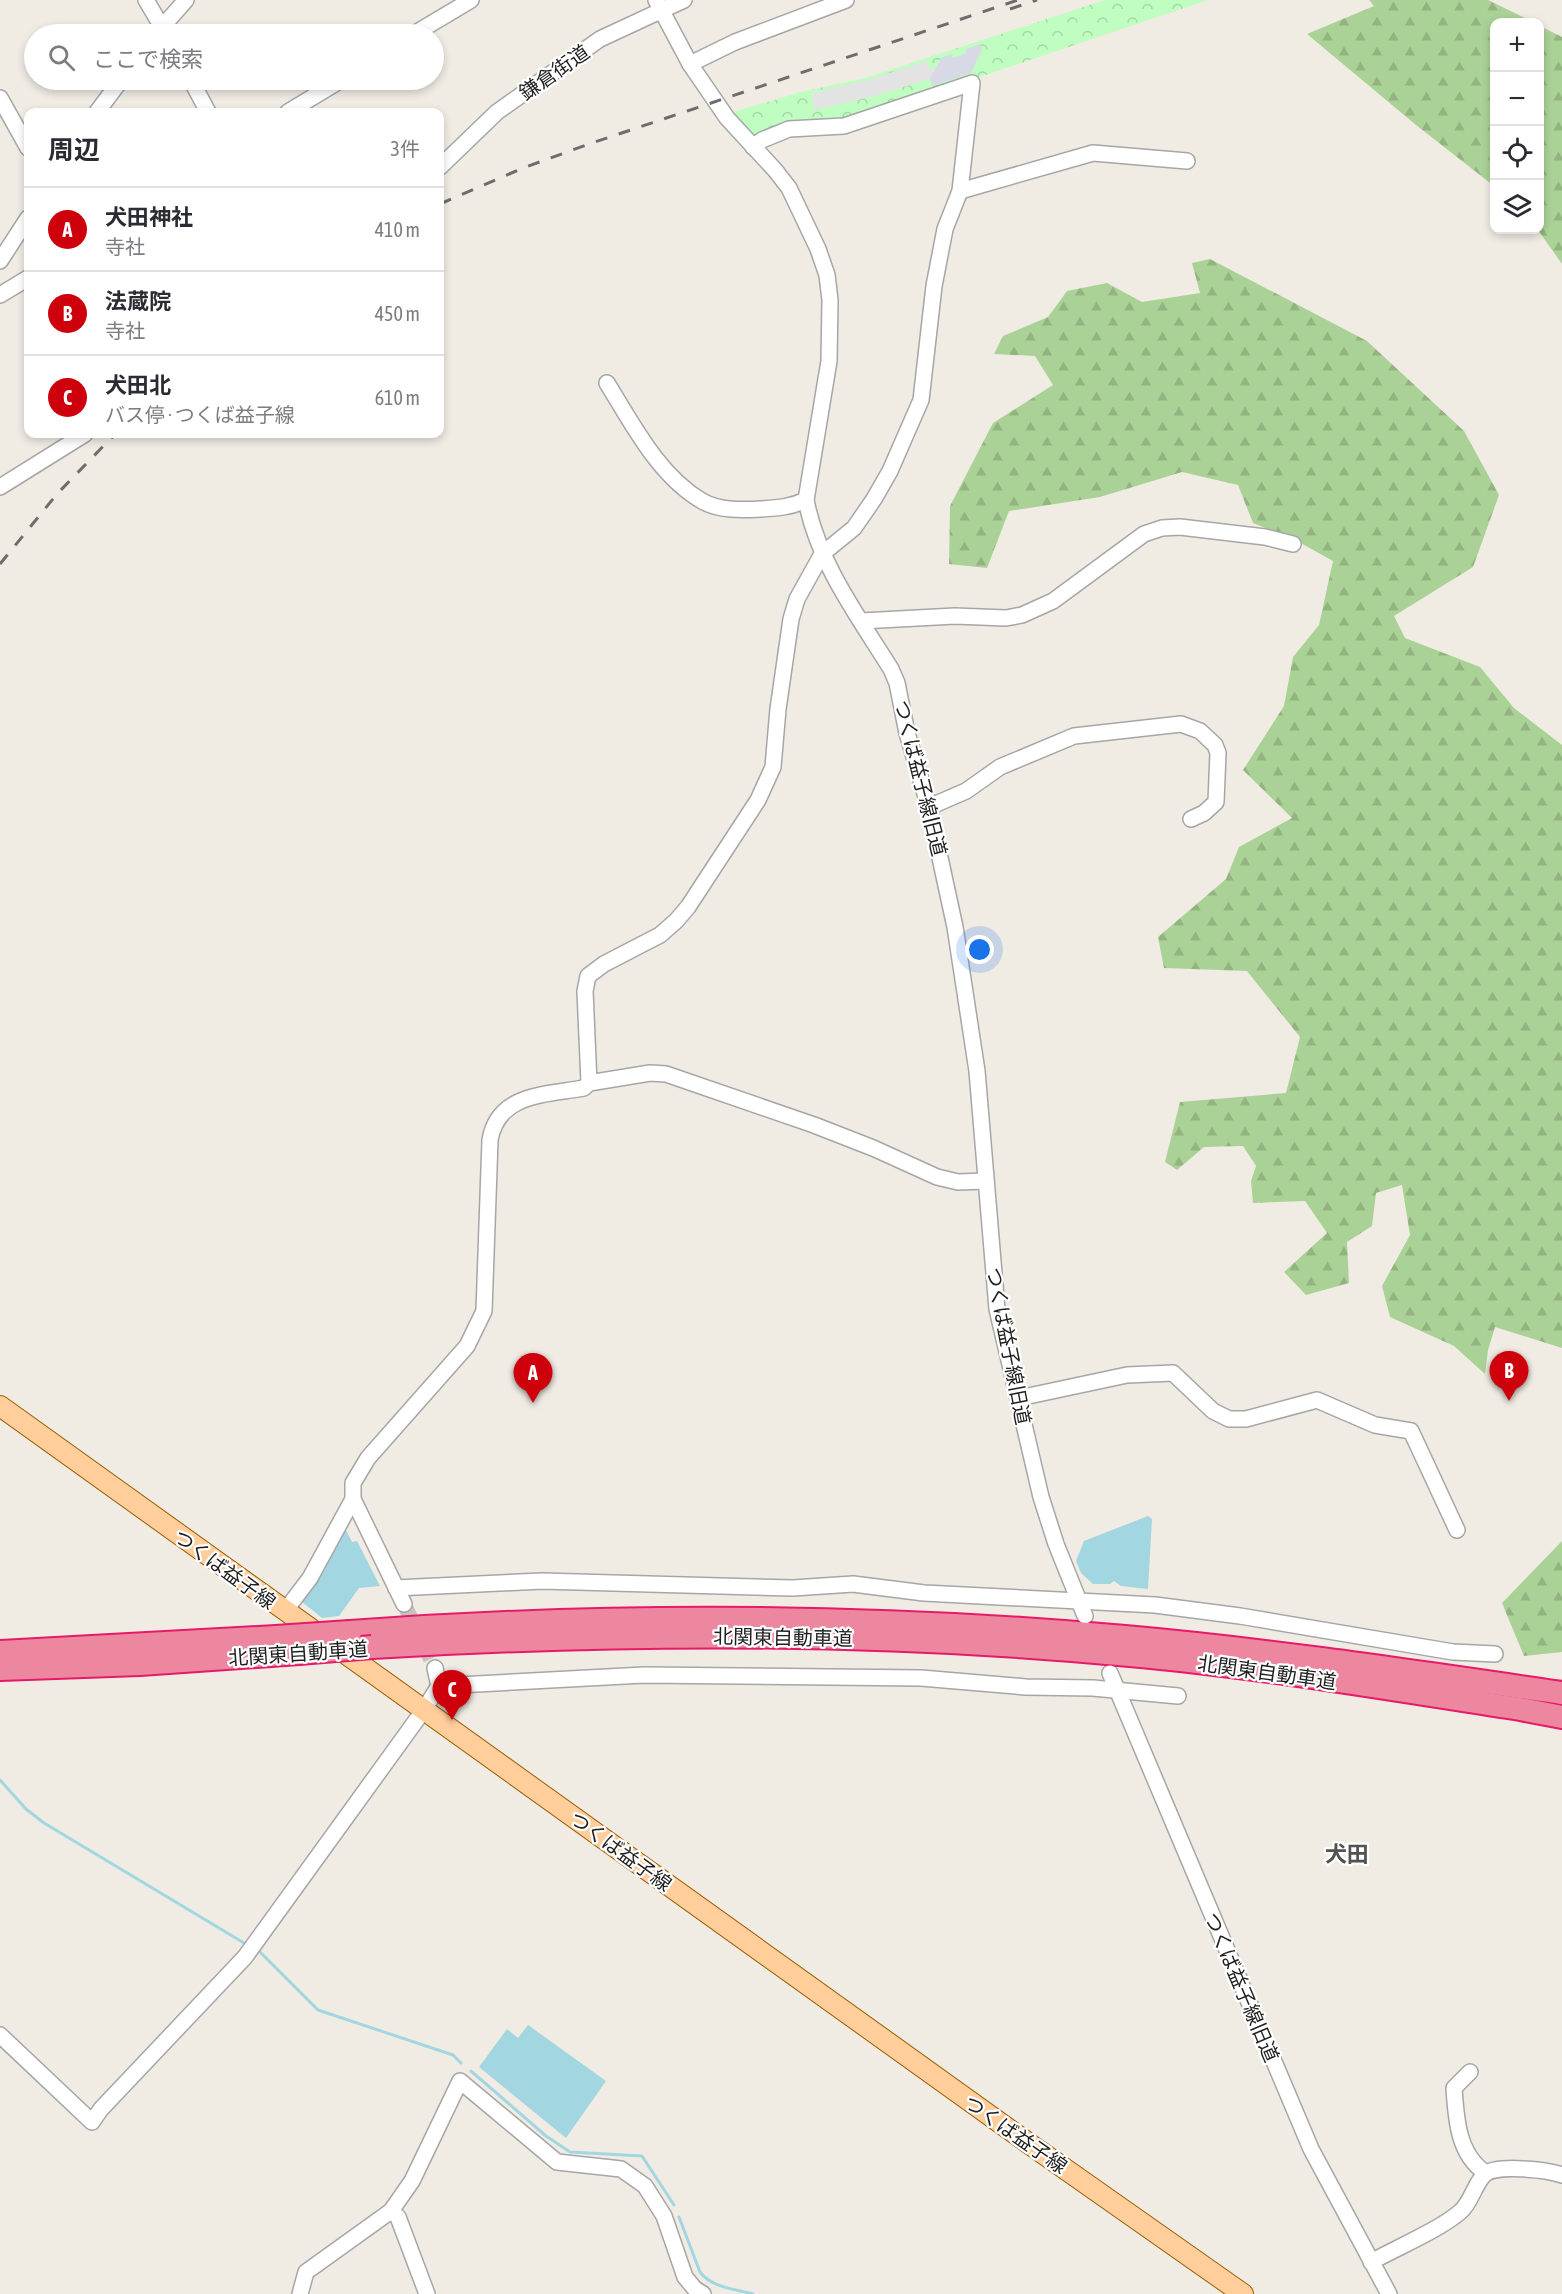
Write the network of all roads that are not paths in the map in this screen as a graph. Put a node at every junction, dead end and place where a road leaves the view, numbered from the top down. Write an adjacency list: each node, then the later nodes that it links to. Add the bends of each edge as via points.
1 (146, 0): 7 (street)
2 (186, 0): 8 (street)
3 (471, 0): 9 (street)
4 (684, 0): 6 (street, 鎌倉街道)
5 (846, 0): 10 (street, via 735,42)
6 (658, 6): 10 (street, つくば益子線旧道); 21 (street, 鎌倉街道, via 600,39 497,112)
7 (158, 24)
8 (168, 24)
9 (431, 24)
10 (690, 64): 19 (street, つくば益子線旧道, via 726,118)
11 (114, 90): 15 (street)
12 (196, 90): 16 (street)
13 (324, 90): 17 (street)
14 (0, 98): 18 (street)
15 (100, 108)
16 (206, 108)
17 (295, 108)
18 (24, 141)
19 (753, 147): 22 (street, via 789,129 844,126 972,83); 30 (street, つくば益子線旧道, via 782,179 801,212 827,275 831,300 829,361)
20 (1187, 161): 22 (street, via 1094,153)
21 (444, 163)
22 (960, 191): 32 (street, via 945,229 934,286 921,400 874,499 854,528)
23 (24, 224): 24 (street)
24 (0, 261)
25 (24, 280): 26 (street)
26 (0, 295)
27 (607, 383): 30 (street, via 664,467 703,501 728,509 749,510 790,507)
28 (79, 438): 29 (street)
29 (0, 486)
30 (806, 501): 32 (street, つくば益子線旧道)
31 (1293, 544): 33 (street, via 1266,537 1162,528 1144,534 1053,601 1022,615)
32 (822, 554): 33 (street, つくば益子線旧道); 36 (street, via 797,599 791,619 773,766 762,791 676,921 660,935 595,970 586,982)
33 (861, 621): 34 (street, つくば益子線旧道, via 897,683)
34 (929, 807): 35 (street, via 966,791 1000,767 1074,736 1181,724 1200,731 1218,753 1216,802); 37 (street, つくば益子線旧道, via 955,927 977,1071)
35 (1191, 819)
36 (589, 1083): 37 (street, via 666,1074 814,1125 937,1177 958,1182); 40 (street, via 584,1088 527,1098 513,1104 496,1121 490,1140 484,1311 467,1346 368,1458 353,1483)
37 (985, 1181): 38 (street, つくば益子線旧道, via 994,1293)
38 (1019, 1398): 41 (street, via 1127,1375 1173,1374 1213,1411 1229,1419 1246,1419 1317,1400 1375,1425 1411,1431); 43 (street, つくば益子線旧道, via 1041,1497)
39 (0, 1406): 45 (main road, つくば益子線)
40 (353, 1499): 42 (street); 45 (street, via 310,1578)
41 (1457, 1530)
42 (396, 1588): 43 (street, via 542,1581 792,1588 853,1584 924,1593); 44 (street)
43 (1080, 1601): 46 (street, つくば益子線旧道); 48 (street, via 1208,1611 1453,1652)
44 (404, 1604)
45 (285, 1611): 56 (main road, つくば益子線)
46 (1085, 1616)
47 (0, 1652): 54 (highway, 北関東自動車道, bridge, via 568,1620 873,1620 1127,1637)
48 (1495, 1654)
49 (435, 1668): 52 (street)
50 (0, 1669): 57 (highway, 北関東自動車道, bridge, via 563,1638 877,1638 1129,1655 1254,1669)
51 (1110, 1673): 53 (street, つくば益子線旧道)
52 (439, 1686): 53 (street, via 656,1675 939,1678); 56 (street)
53 (1118, 1691): 55 (street); 63 (street, つくば益子線旧道, via 1311,2149)
54 (1562, 1693)
55 (1178, 1696)
56 (423, 1711): 58 (street, via 245,1957 92,2122); 67 (main road, つくば益子線)
57 (1562, 1717)
58 (0, 2035)
59 (1470, 2072): 60 (street, via 1454,2088 1459,2128 1468,2154)
60 (1486, 2173): 61 (street, via 1518,2169); 63 (street, via 1460,2212)
61 (1562, 2175)
62 (391, 2211): 64 (street, via 306,2272); 65 (street, via 398,2217); 66 (street, via 412,2181 460,2081 557,2162 621,2169 645,2186 664,2216 685,2277)
63 (1371, 2262): 68 (street, つくば益子線旧道)
64 (300, 2294)
65 (427, 2294)
66 (703, 2294)
67 (1243, 2294)
68 (1389, 2294)

